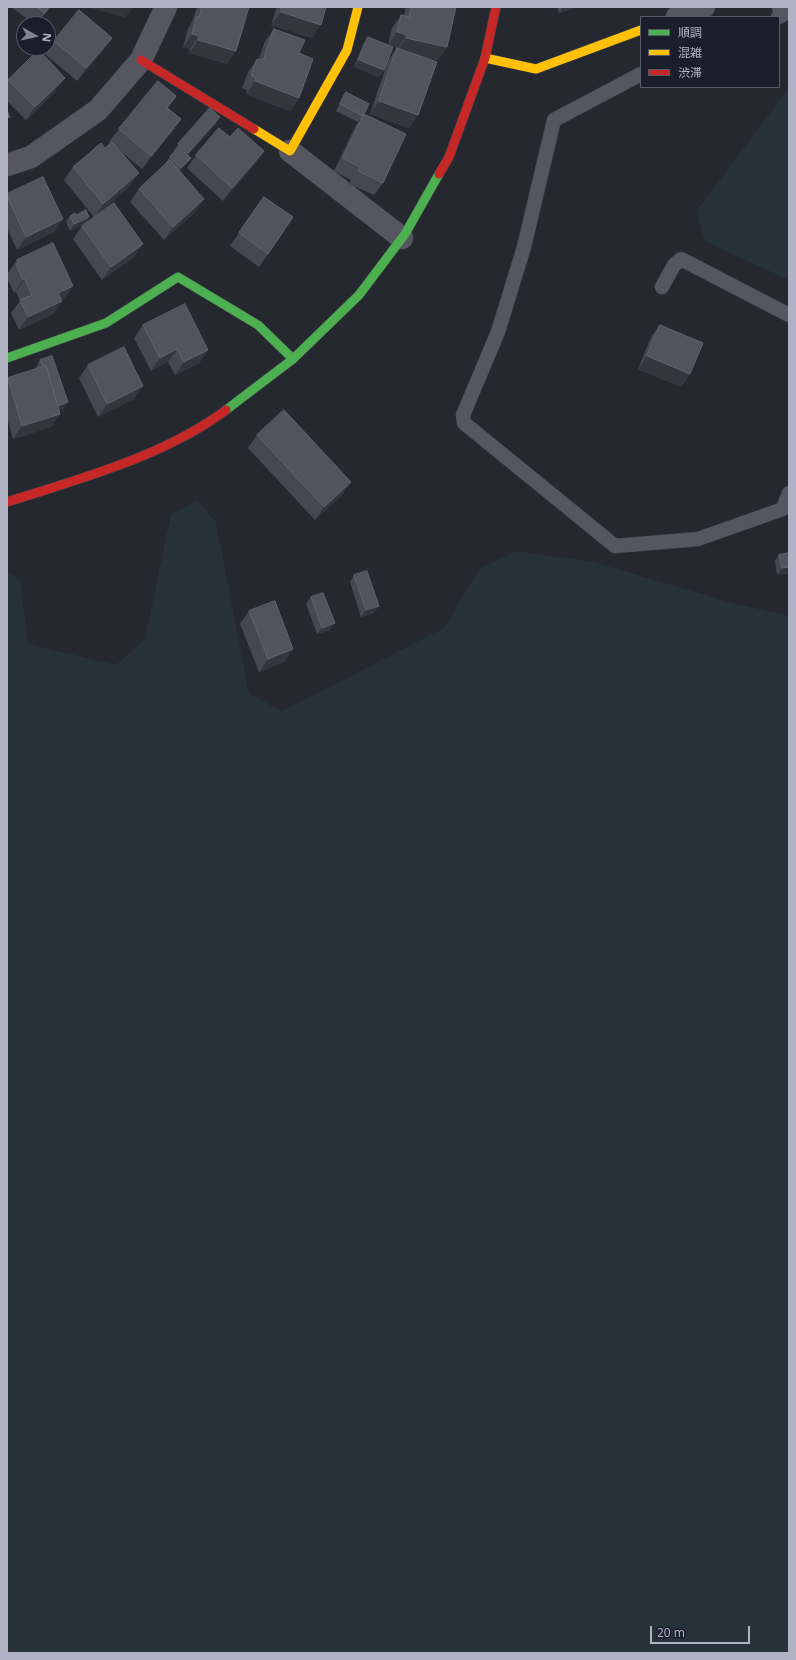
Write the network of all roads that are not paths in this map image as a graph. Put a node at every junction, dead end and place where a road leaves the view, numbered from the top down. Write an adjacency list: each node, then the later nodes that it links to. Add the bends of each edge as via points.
1 (166, 7): 10 (street)
2 (358, 7): 12 (street, via 347,50)
3 (496, 7): 9 (street)
4 (704, 7): 6 (street)
5 (779, 7): 7 (lane, via 783,15)
6 (680, 16)
7 (780, 16)
8 (640, 30): 9 (street, via 536,69)
9 (485, 58): 14 (street, via 449,157)
10 (141, 60): 12 (street); 13 (street, via 98,110 31,157)
11 (640, 75): 19 (lane, via 554,120 522,254 498,332 463,414 464,422 615,546 698,539 783,509)
12 (290, 151): 14 (street)
13 (7, 165)
14 (402, 238): 18 (street, via 359,295)
15 (662, 288): 16 (lane, via 680,259)
16 (789, 315)
17 (7, 358): 18 (street, via 106,324 178,277 258,325)
18 (293, 359): 20 (street, via 218,416 162,448)
19 (789, 493)
20 (7, 502)

